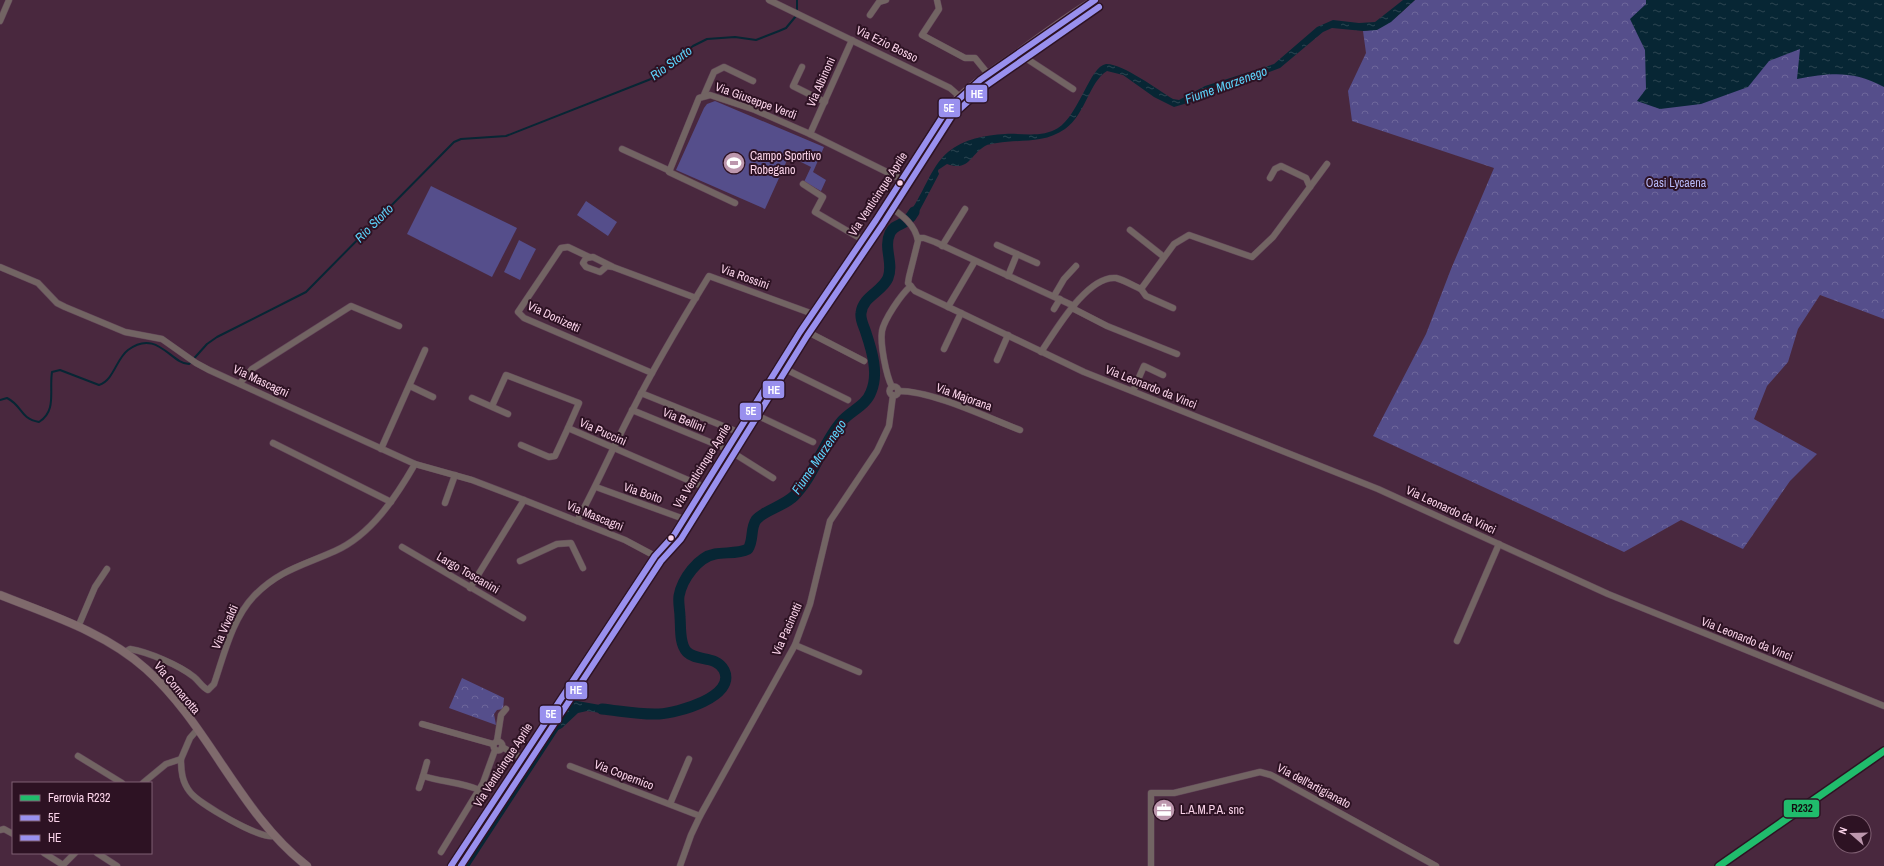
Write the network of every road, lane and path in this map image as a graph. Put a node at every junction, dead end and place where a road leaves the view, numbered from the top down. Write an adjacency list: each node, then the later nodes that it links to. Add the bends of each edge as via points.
1 (10, 0): 7 (street)
2 (769, 0): 8 (street, Via Ezio Bosso)
3 (886, 0): 6 (street, via 879,2)
4 (937, 0): 11 (street, via 939,9 922,35 965,58 975,58)
5 (1095, 0): 9 (main road, Via Venticinque Aprile)
6 (870, 15)
7 (0, 21)
8 (852, 40): 15 (street, Via Ezio Bosso, via 950,88); 16 (street, Via Albinoni)
9 (1018, 53): 11 (main road, Via Venticinque Aprile); 13 (street)
10 (802, 67): 16 (street, via 793,86)
11 (988, 74): 15 (main road, Via Venticinque Aprile)
12 (753, 81): 14 (street, via 724,67 714,72)
13 (1073, 89)
14 (704, 95): 17 (street, Via Giuseppe Verdi, via 755,110); 20 (street, Via Giuseppe Verdi, via 699,98)
15 (959, 96): 22 (main road, Via Venticinque Aprile)
16 (825, 102): 17 (street, Via Albinoni)
17 (810, 134): 22 (street, Via Giuseppe Verdi)
18 (622, 149): 20 (street)
19 (1327, 164): 24 (street)
20 (668, 170): 25 (street)
21 (1270, 178): 24 (street, via 1275,169 1281,166 1306,178)
22 (901, 179): 26 (main road, Via Venticinque Aprile)
23 (803, 184): 30 (street, via 823,196 815,212)
24 (1310, 187): 35 (street, via 1273,237 1252,256 1189,235 1174,244)
25 (735, 204)
26 (886, 204): 29 (street, via 914,226); 30 (main road, Via Venticinque Aprile)
27 (965, 209): 32 (street)
28 (1130, 230): 35 (street)
29 (918, 238): 32 (street); 42 (street, via 908,283)
30 (863, 240): 52 (main road, Via Venticinque Aprile)
31 (997, 245): 33 (street)
32 (942, 246): 36 (street)
33 (1017, 254): 37 (street); 41 (street)
34 (589, 256): 39 (street, via 607,262); 39 (street, via 583,263 586,267 600,272 607,266); 63 (street, Via Donizetti, via 568,247 561,248 519,309 519,315)
35 (1164, 257): 43 (street)
36 (975, 261): 41 (street); 47 (street)
37 (1038, 263)
38 (1076, 266): 44 (street)
39 (613, 267): 45 (street)
40 (0, 268): 65 (street, Via Mascagni, via 38,283 65,307 131,334 162,339 194,361)
41 (1008, 276): 44 (street)
42 (911, 286): 47 (street, Via Leonardo da Vinci, via 915,291); 69 (street, Via Pacinotti, via 903,293 882,330 881,338 892,387 889,390)
43 (1141, 289): 48 (street, via 1115,278 1098,281); 49 (street, via 1146,296)
44 (1054, 296): 46 (street)
45 (696, 298): 52 (street, Via Rossini, via 709,276); 63 (street)
46 (1060, 299): 48 (street); 50 (street)
47 (948, 307): 51 (street, Via Leonardo da Vinci)
48 (1073, 307): 58 (street); 59 (street, via 1107,326)
49 (1173, 308)
50 (1054, 309)
51 (961, 313): 55 (street, Via Leonardo da Vinci); 56 (street)
52 (813, 314): 54 (main road, Via Venticinque Aprile)
53 (399, 326): 65 (street, via 351,306 252,369)
54 (802, 328): 61 (street); 62 (main road, Via Venticinque Aprile)
55 (1008, 335): 58 (street, Via Leonardo da Vinci); 60 (street)
56 (944, 349)
57 (425, 350): 66 (street)
58 (1041, 352): 67 (street, Via Leonardo da Vinci)
59 (1177, 354)
60 (997, 360)
61 (864, 361)
62 (779, 366): 72 (street); 75 (main road, Via Venticinque Aprile)
63 (652, 373): 68 (street)
64 (1163, 375): 67 (street, via 1144,366)
65 (240, 384): 84 (street, Via Mascagni)
66 (410, 386): 70 (street); 84 (street)
67 (1133, 391): 96 (street, Via Leonardo da Vinci, via 1378,489)
68 (641, 393): 74 (street); 79 (street)
69 (896, 393): 78 (street, Via Majorana, via 913,392 942,400); 107 (street, Via Pacinotti, via 888,426 876,451 830,521 810,604)
70 (433, 397)
71 (472, 398): 73 (street)
72 (848, 400)
73 (492, 406): 76 (street); 77 (street, Via Puccini, via 506,376 579,403)
74 (632, 410): 83 (street); 85 (street, Via Bellini)
75 (750, 412): 79 (main road, Via Venticinque Aprile); 80 (street)
76 (508, 414)
77 (568, 428): 82 (street, via 555,456 549,457); 83 (street, Via Puccini)
78 (1020, 430)
79 (738, 432): 85 (main road, Via Venticinque Aprile)
80 (813, 442)
81 (273, 443): 92 (street)
82 (521, 445)
83 (613, 448): 89 (street); 90 (street, Via Puccini)
84 (381, 449): 86 (street, Via Mascagni)
85 (727, 449): 88 (street, Via Bellini); 90 (main road, Via Venticinque Aprile)
86 (415, 464): 87 (street, Via Mascagni); 92 (street, Via Vivaldi)
87 (455, 475): 91 (street, Via Mascagni); 93 (street)
88 (773, 478)
89 (596, 487): 94 (street, Via Boito); 95 (street)
90 (704, 487): 94 (main road, Via Venticinque Aprile)
91 (524, 500): 95 (street, Via Mascagni); 102 (street)
92 (391, 502): 108 (street, Via Vivaldi, via 354,539 337,550 282,572 253,597 240,613 214,684 208,690 186,671 145,653 130,649)
93 (445, 503)
94 (684, 519): 98 (main road, Via Venticinque Aprile)
95 (577, 521): 98 (street, Via Mascagni, via 637,545)
96 (1499, 544): 106 (street); 110 (street, Via Leonardo da Vinci, via 1608,594)
97 (402, 547): 102 (street, Largo Toscanini)
98 (655, 556): 116 (main road, Via Venticinque Aprile)
99 (520, 561): 100 (street, via 557,544 571,543)
100 (583, 568)
101 (107, 569): 105 (street, via 94,587)
102 (470, 588): 104 (street, Largo Toscanini)
103 (0, 595): 105 (main road, Via Cornarotta)
104 (523, 618)
105 (78, 627): 108 (main road, Via Cornarotta)
106 (1457, 641)
107 (795, 644): 109 (street); 127 (street, Via Pacinotti)
108 (125, 652): 113 (main road, Via Cornarotta, via 167,691)
109 (859, 672)
110 (1884, 706)
111 (506, 709): 114 (street, via 501,716)
112 (422, 724): 114 (street)
113 (197, 730): 118 (street, via 190,738); 130 (main road, Via Cornarotta)
114 (495, 745): 116 (street, via 498,750 502,747); 125 (street)
115 (78, 756): 122 (street)
116 (522, 758): 138 (main road, Via Venticinque Aprile)
117 (689, 759): 126 (street)
118 (181, 760): 123 (street, via 166,764); 130 (street, via 181,772 185,783 191,793 206,806 262,835)
119 (427, 762): 121 (street)
120 (570, 766): 126 (street, Via Copernico)
121 (423, 776): 124 (street); 125 (street)
122 (120, 782)
123 (144, 782)
124 (419, 788)
125 (479, 790): 131 (street)
126 (670, 804): 127 (street, Via Copernico)
127 (700, 816): 139 (street, Via Pacinotti)
128 (0, 830): 129 (street, via 4,829)
129 (12, 833)
130 (274, 836): 137 (main road, Via Cornarotta)
131 (441, 852)
132 (46, 854): 135 (street)
133 (73, 854): 135 (street)
134 (99, 854): 136 (street)
135 (63, 865)
136 (117, 866)
137 (306, 866)
138 (451, 866)
139 (680, 866)
140 (1151, 866): 141 (street, Via dell'artigianato, via 1151,793 1174,792 1265,772)
141 (1433, 866)

